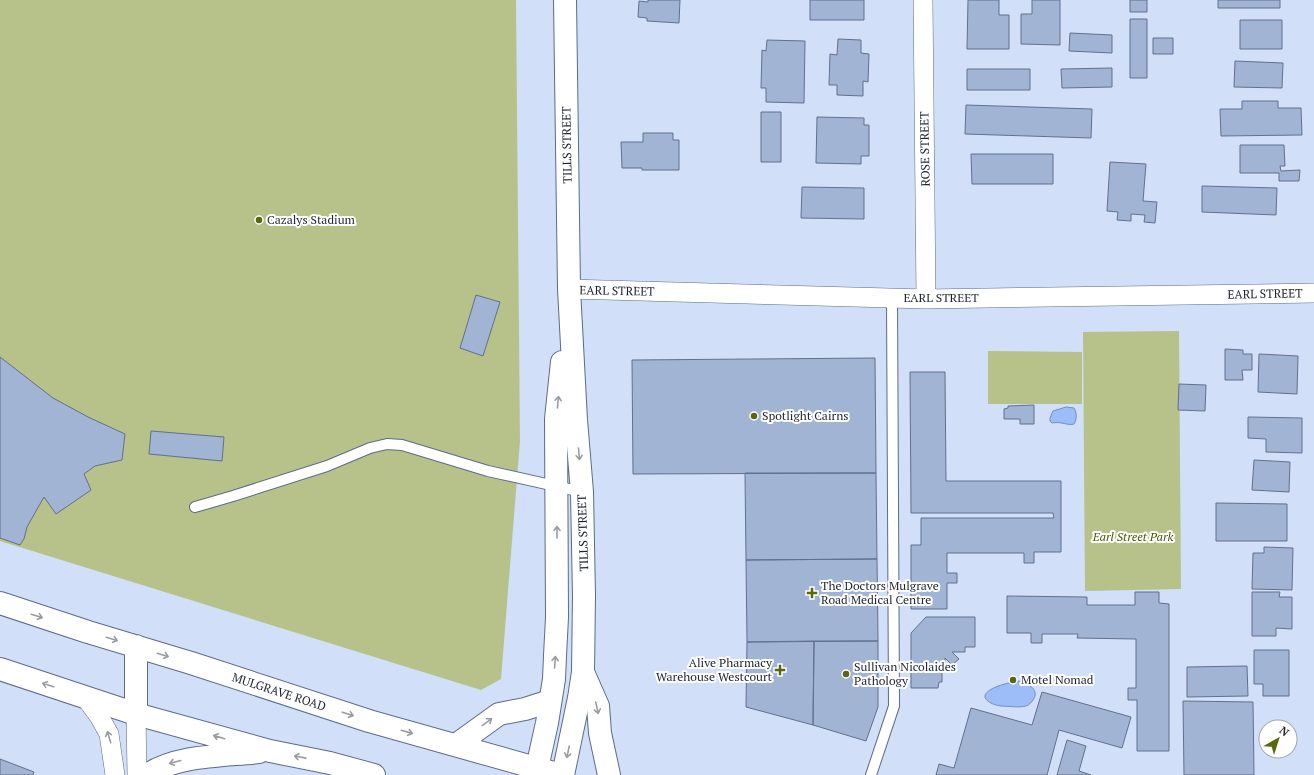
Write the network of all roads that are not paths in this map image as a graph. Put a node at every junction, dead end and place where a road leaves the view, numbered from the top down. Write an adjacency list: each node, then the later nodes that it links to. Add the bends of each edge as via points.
1 (565, 0): 3 (main road, TILLS STREET)
2 (923, 0): 6 (street, ROSE STREET)
3 (569, 289): 5 (street, EARL STREET); 7 (main road, TILLS STREET, one-way to 3, via 556,419); 8 (main road, TILLS STREET, one-way to 8)
4 (1314, 293): 6 (street, EARL STREET)
5 (892, 298): 6 (street, EARL STREET); 26 (lane, via 894,706)
6 (926, 299)
7 (557, 486): 8 (lane); 9 (lane, via 488,471 402,445 387,444 370,448 327,466); 15 (main road, TILLS STREET, one-way to 7, via 556,648)
8 (582, 492): 13 (main road, TILLS STREET)
9 (195, 506)
10 (0, 604): 11 (main road, MULGRAVE ROAD, one-way to 11)
11 (136, 646): 16 (main road); 17 (main road, MULGRAVE ROAD, one-way to 17, via 369,721)
12 (0, 669): 14 (main road, one-way to 12)
13 (583, 672): 24 (main road, TILLS STREET, one-way to 24); 25 (main road, one-way to 25, via 598,706 600,733)
14 (85, 697): 16 (main road); 20 (street, one-way to 14, via 109,734)
15 (550, 701): 17 (main road, one-way to 15, via 499,714); 19 (main road, TILLS STREET)
16 (136, 714): 18 (main road, one-way to 16); 21 (street)
17 (456, 746): 19 (main road, MULGRAVE ROAD)
18 (270, 751): 22 (main road, one-way to 22, via 183,760); 23 (main road, one-way to 18)
19 (536, 771): 24 (main road, MULGRAVE ROAD)
20 (114, 775)
21 (137, 775)
22 (147, 775)
23 (374, 775)
24 (562, 775)
25 (609, 775)
26 (871, 775)

